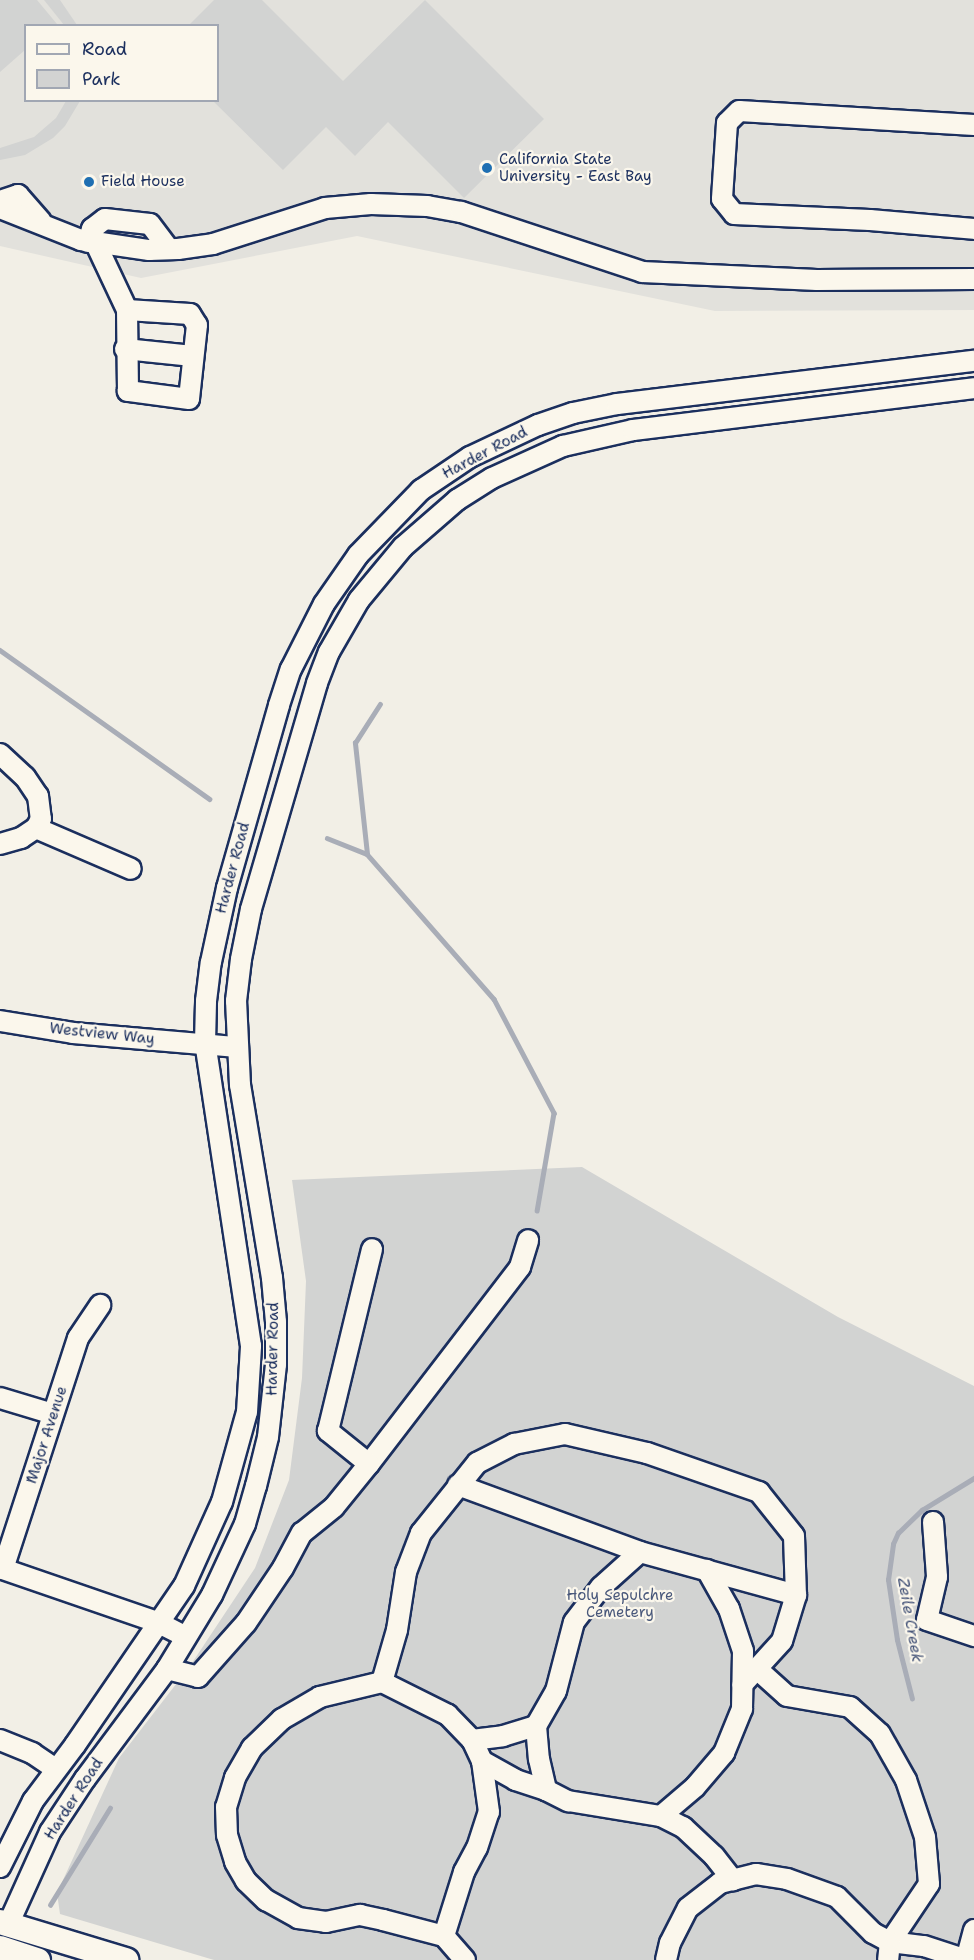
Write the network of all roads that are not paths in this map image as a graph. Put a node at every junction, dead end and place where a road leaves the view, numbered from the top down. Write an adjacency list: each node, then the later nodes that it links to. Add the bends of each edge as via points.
1 (974, 125): 5 (street, via 739,111 727,123 722,199 734,214)
2 (0, 201): 4 (street, via 18,195)
3 (0, 208): 4 (street)
4 (47, 227): 6 (street)
5 (974, 229)
6 (92, 243): 7 (street); 7 (street, via 92,229 105,219 150,224); 9 (street)
7 (169, 249): 8 (street, via 240,237 314,210 359,204 405,205 451,209 654,274 817,280)
8 (974, 279)
9 (127, 310): 10 (street); 11 (street, via 190,314 197,325)
10 (125, 349): 11 (street); 11 (street, via 128,391 189,399)
11 (193, 356)
12 (974, 361): 19 (street, Harder Road, via 617,404 573,413 503,440 470,458 442,474 400,509 358,555 324,604 291,669 219,923 206,1001)
13 (974, 388): 20 (street, Harder Road, via 602,436 563,446 492,478 429,522 359,600 317,682 251,909 237,991)
14 (0, 754): 15 (street, via 25,777 38,796 41,819)
15 (36, 828): 16 (street, via 21,838); 17 (street)
16 (0, 844)
17 (131, 869)
18 (0, 1021): 19 (street, Westview Way, via 73,1033)
19 (205, 1043): 20 (street); 33 (street, Harder Road, via 251,1346 247,1412 207,1540 184,1586)
20 (237, 1047): 34 (street, Harder Road, via 272,1278 276,1364 268,1437 245,1524 212,1594)
21 (528, 1240): 26 (street, via 520,1267)
22 (372, 1249): 26 (street, via 328,1431)
23 (100, 1305): 25 (street, Major Avenue, via 78,1338)
24 (0, 1398): 25 (street)
25 (53, 1414): 30 (street, Major Avenue)
26 (369, 1464): 36 (street, via 334,1507 302,1533 246,1623 198,1677)
27 (458, 1485): 29 (street); 32 (street, via 477,1463 514,1444 565,1434 647,1453 759,1492 795,1536); 38 (street, via 417,1543 406,1572 397,1630)
28 (933, 1522): 35 (street, via 937,1578 927,1620)
29 (640, 1552): 31 (street); 40 (street, via 601,1587 574,1622 556,1691)
30 (2, 1569): 33 (street)
31 (706, 1570): 32 (street); 39 (street, via 729,1609 743,1651)
32 (796, 1595): 37 (street, via 782,1641)
33 (158, 1622): 34 (street); 44 (street, Harder Road)
34 (185, 1636): 36 (street, Harder Road)
35 (974, 1636)
36 (167, 1669): 50 (street, Harder Road, via 84,1779 50,1832)
37 (757, 1669): 39 (street); 54 (street, via 787,1696 850,1707 880,1734 906,1780 925,1837 929,1884)
38 (382, 1682): 42 (street, via 448,1715); 52 (street, via 320,1697 282,1719 252,1748 235,1778 226,1807 227,1834 235,1862 246,1881 266,1900 298,1918 326,1922 360,1915)
39 (742, 1685): 46 (street, via 742,1709 724,1753 695,1787)
40 (536, 1726): 42 (street); 45 (street)
41 (0, 1740): 44 (street, via 32,1753)
42 (472, 1740): 43 (street)
43 (483, 1761): 45 (street, via 516,1780); 52 (street, via 489,1812 464,1872)
44 (56, 1769): 47 (street, Harder Road)
45 (546, 1790): 46 (street, via 568,1801)
46 (661, 1816): 49 (street, via 682,1827)
47 (5, 1843): 48 (street, Harder Road)
48 (0, 1867)
49 (733, 1880): 54 (street, via 756,1874 787,1879 837,1897); 58 (street, via 720,1883 688,1908)
50 (3, 1930): 56 (main road)
51 (974, 1930): 59 (street)
52 (444, 1936): 57 (street)
53 (0, 1948): 55 (main road)
54 (889, 1951): 59 (street, via 924,1946)
55 (38, 1960)
56 (126, 1960)
57 (465, 1960)
58 (666, 1960)
59 (966, 1960)

